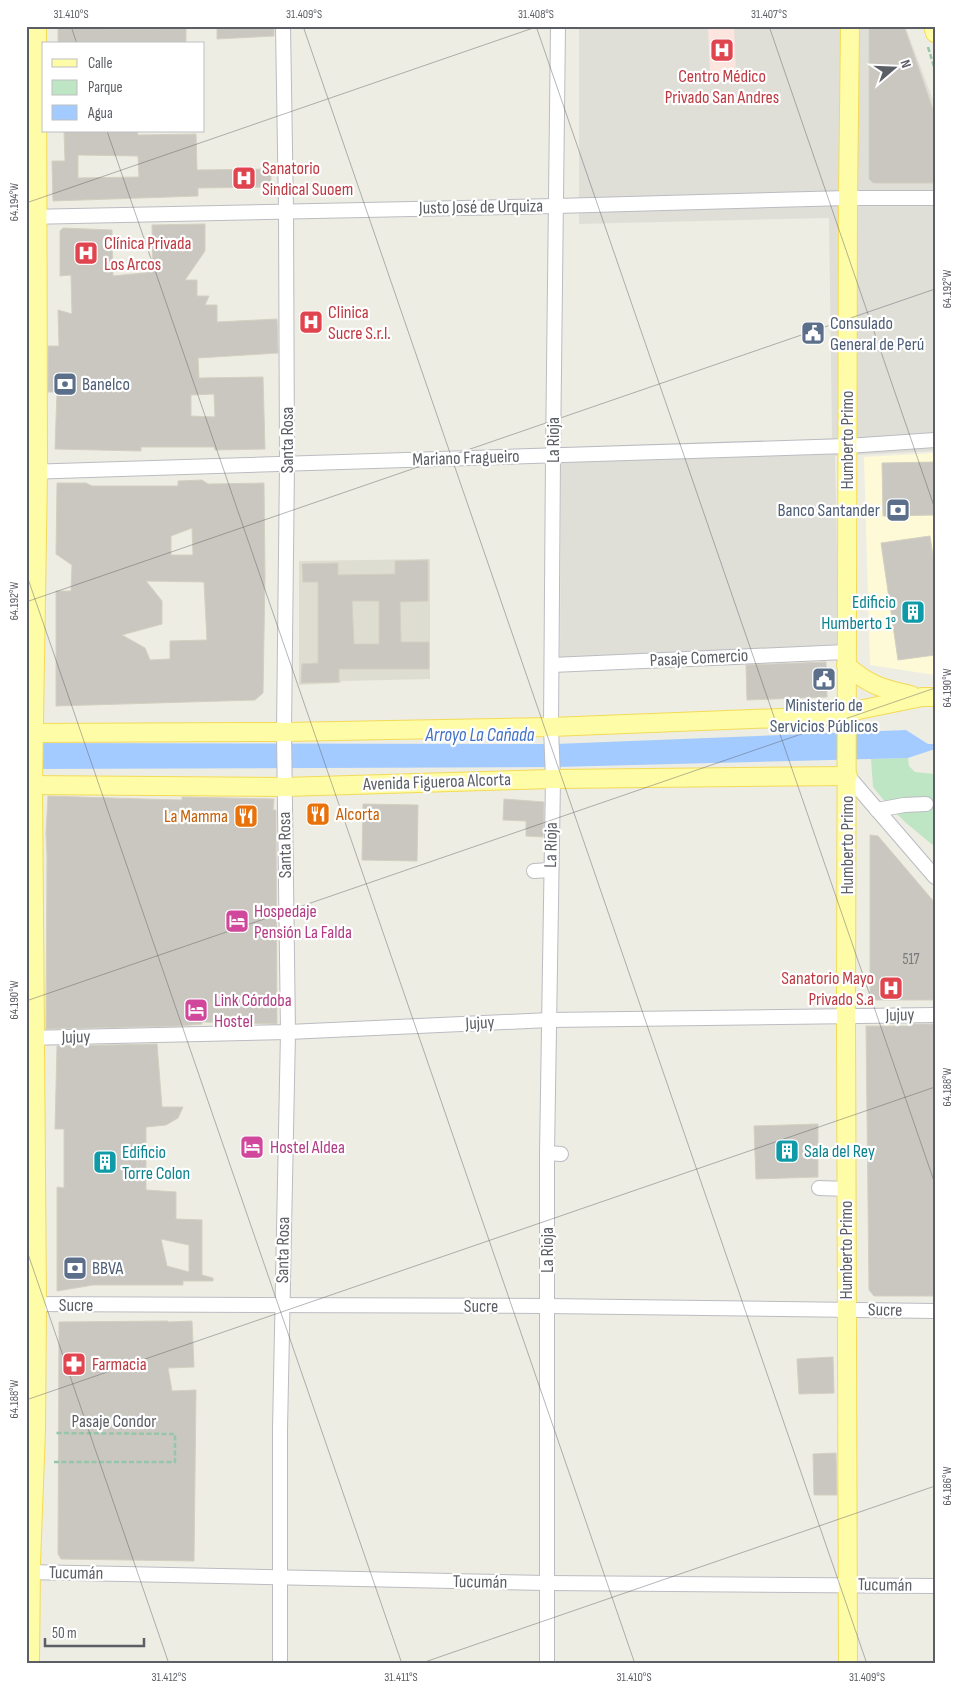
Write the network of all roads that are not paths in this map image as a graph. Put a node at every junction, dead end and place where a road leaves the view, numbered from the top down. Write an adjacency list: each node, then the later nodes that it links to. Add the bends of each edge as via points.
1 (37, 26): 11 (main road)
2 (283, 26): 10 (street, Santa Rosa)
3 (558, 26): 9 (street, La Rioja)
4 (850, 26): 7 (main road, Humberto Primo)
5 (933, 26): 6 (main road)
6 (935, 33)
7 (848, 198): 8 (street, Justo José de Urquiza); 9 (street, Justo José de Urquiza); 13 (main road, Humberto Primo)
8 (935, 198)
9 (556, 206): 10 (street, Justo José de Urquiza); 14 (street, La Rioja)
10 (286, 211): 11 (street, Justo José de Urquiza); 15 (street, Santa Rosa)
11 (32, 217): 16 (main road)
12 (935, 440): 13 (street, Mariano Fragueiro)
13 (847, 446): 14 (street, Mariano Fragueiro); 17 (main road, Humberto Primo)
14 (553, 455): 15 (street, Mariano Fragueiro); 18 (street, La Rioja)
15 (287, 464): 16 (street, Mariano Fragueiro); 22 (street, Santa Rosa)
16 (32, 472): 23 (main road)
17 (846, 658): 18 (street, Pasaje Comercio); 19 (main road, via 861,678 879,688); 20 (main road, Humberto Primo)
18 (552, 665): 21 (street, La Rioja)
19 (928, 697): 20 (main road)
20 (847, 712): 21 (main road, via 829,716); 24 (main road, Humberto Primo)
21 (552, 727): 22 (main road); 25 (street, La Rioja)
22 (284, 732): 23 (main road); 27 (street, Santa Rosa)
23 (30, 733): 26 (main road)
24 (848, 776): 25 (main road, Avenida Figueroa Alcorta); 29 (street); 34 (main road, Humberto Primo)
25 (553, 779): 27 (main road, Avenida Figueroa Alcorta); 30 (street, La Rioja)
26 (30, 785): 27 (main road, Avenida Figueroa Alcorta); 37 (main road)
27 (284, 787): 36 (street, Santa Rosa)
28 (926, 804): 29 (street)
29 (877, 810): 32 (street)
30 (551, 870): 31 (street); 35 (street, La Rioja)
31 (534, 871)
32 (935, 877)
33 (935, 1015): 34 (street, Jujuy)
34 (846, 1016): 35 (street, Jujuy); 39 (main road, Humberto Primo)
35 (549, 1020): 36 (street, Jujuy); 42 (street, La Rioja, via 554,1153)
36 (288, 1032): 37 (street, Jujuy); 41 (street, Santa Rosa)
37 (31, 1038): 40 (main road)
38 (819, 1188): 39 (street)
39 (846, 1189): 43 (main road, Humberto Primo)
40 (31, 1304): 41 (street, Sucre); 45 (main road, via 36,1438)
41 (282, 1305): 42 (street, Sucre); 46 (street, Santa Rosa)
42 (546, 1306): 43 (street, Sucre); 47 (street, La Rioja)
43 (846, 1310): 44 (street, Sucre); 48 (main road, Humberto Primo)
44 (935, 1311)
45 (28, 1572): 46 (street, Tucumán); 50 (main road)
46 (280, 1578): 47 (street, Tucumán); 51 (street, Santa Rosa)
47 (547, 1583): 48 (street, Tucumán); 52 (street, La Rioja)
48 (847, 1584): 49 (street, Tucumán); 53 (main road, Humberto Primo)
49 (935, 1586)
50 (30, 1664)
51 (280, 1664)
52 (547, 1664)
53 (848, 1664)

